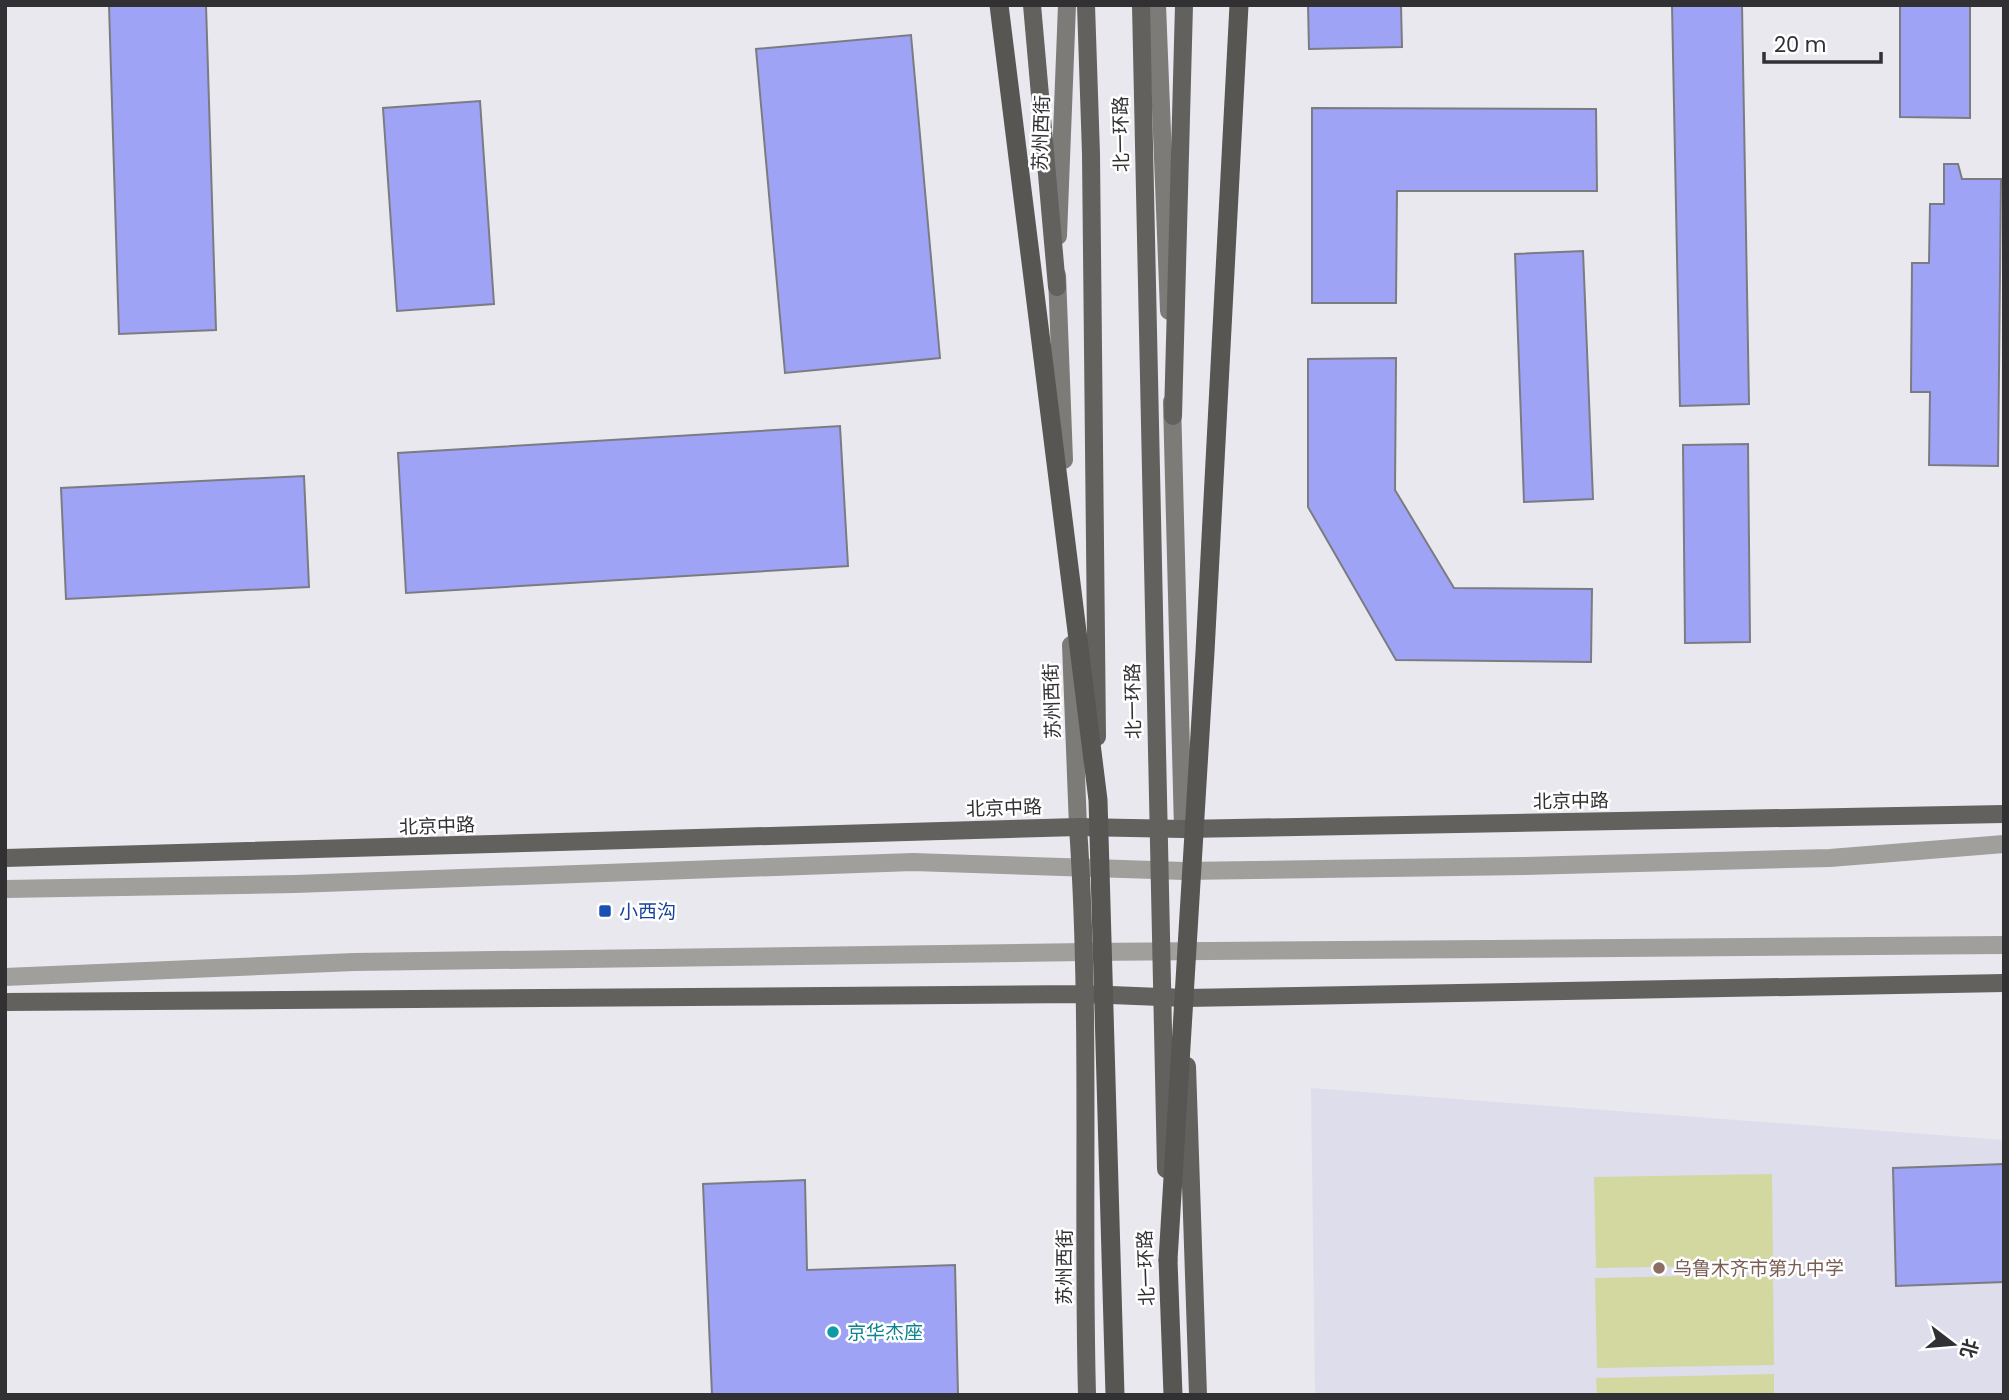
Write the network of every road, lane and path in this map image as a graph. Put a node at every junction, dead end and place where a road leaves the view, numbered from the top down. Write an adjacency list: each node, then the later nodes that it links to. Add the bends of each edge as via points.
1 (999, 5): 11 (highway, bridge)
2 (1067, 5): 9 (main road, 苏州西街)
3 (1086, 5): 11 (main road, 北一环路, bridge)
4 (1141, 5): 28 (main road, 北一环路, bridge)
5 (1157, 5): 10 (main road)
6 (1184, 5): 10 (main road)
7 (1239, 5): 28 (highway, bridge)
8 (1032, 6): 9 (main road)
9 (1057, 287): 13 (main road, 苏州西街)
10 (1172, 416): 14 (main road)
11 (1098, 800): 30 (highway, 北一环路, bridge)
12 (2004, 814): 14 (main road, 北京中路)
13 (1078, 827): 14 (main road, 北京中路); 16 (main road, 北京中路); 17 (main road, 苏州西街)
14 (1183, 829): 18 (main road)
15 (2004, 844): 18 (lane, via 1830,858)
16 (5, 858)
17 (1081, 867): 18 (lane); 19 (lane, via 913,862 295,884); 21 (main road, 苏州西街)
18 (1184, 871): 22 (main road)
19 (5, 889)
20 (2004, 945): 22 (lane)
21 (1085, 952): 22 (lane); 23 (lane, via 354,962); 25 (main road, 苏州西街)
22 (1185, 952): 26 (main road)
23 (5, 977)
24 (2004, 984): 26 (main road)
25 (1086, 993): 26 (main road); 27 (main road); 29 (main road, 苏州西街)
26 (1185, 998): 32 (main road)
27 (5, 1002)
28 (1168, 1260): 31 (highway, 北一环路)
29 (1087, 1395)
30 (1115, 1395)
31 (1172, 1395)
32 (1198, 1395)

